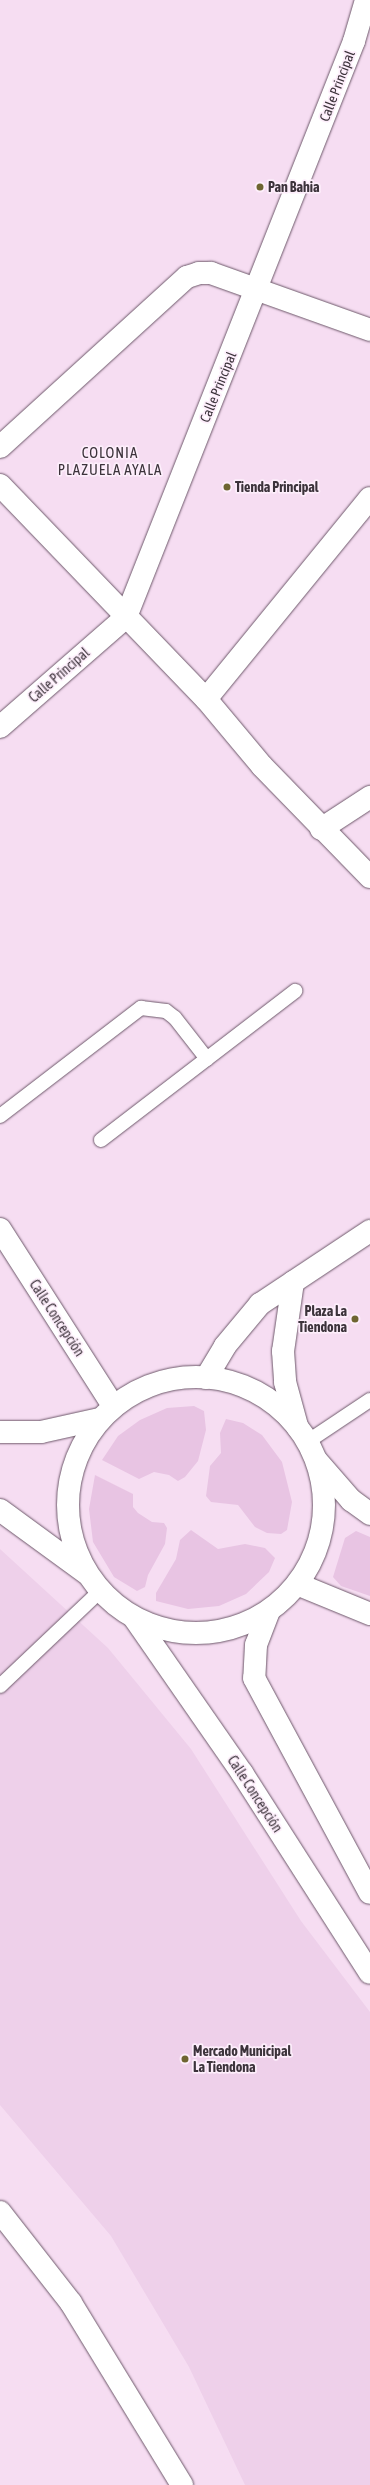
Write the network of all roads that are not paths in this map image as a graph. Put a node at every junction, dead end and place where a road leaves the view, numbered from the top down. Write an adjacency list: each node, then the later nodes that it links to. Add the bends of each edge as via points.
1 (366, 0): 2 (street, Calle Principal, via 354,42)
2 (257, 291): 3 (street); 4 (street, via 211,273 187,277); 7 (street, Calle Principal)
3 (370, 330)
4 (0, 447)
5 (0, 485): 7 (street)
6 (370, 498): 8 (street)
7 (126, 617): 8 (street); 9 (street, Calle Principal)
8 (206, 699): 11 (street)
9 (0, 727)
10 (370, 797): 11 (street)
11 (321, 829): 12 (street)
12 (370, 878)
13 (295, 991): 14 (lane)
14 (207, 1059): 15 (lane, via 175,1018 166,1011 141,1008); 16 (lane)
15 (0, 1116)
16 (101, 1140)
17 (0, 1229): 22 (street, Calle Concepción)
18 (370, 1231): 19 (street)
19 (293, 1282): 20 (street, via 260,1304 225,1346); 24 (street, via 283,1351 285,1382)
20 (206, 1378): 22 (street, via 152,1386); 24 (street, via 257,1392)
21 (370, 1400): 24 (lane)
22 (107, 1413): 23 (street, via 42,1432); 27 (street, via 76,1464 69,1502 73,1540)
23 (0, 1432)
24 (307, 1443): 26 (street, via 351,1500); 28 (street, via 322,1481 323,1524 316,1551)
25 (0, 1510): 27 (street)
26 (370, 1514)
27 (95, 1583): 31 (street); 32 (lane)
28 (297, 1584): 29 (street); 30 (street)
29 (269, 1611): 31 (street, via 234,1628 195,1634 156,1628); 33 (street, via 256,1645 254,1678)
30 (370, 1614)
31 (135, 1619): 34 (street, Calle Concepción, via 242,1773)
32 (0, 1686)
33 (370, 1893)
34 (370, 1973)
35 (1, 2217): 36 (street, via 71,2303)
36 (182, 2485)

